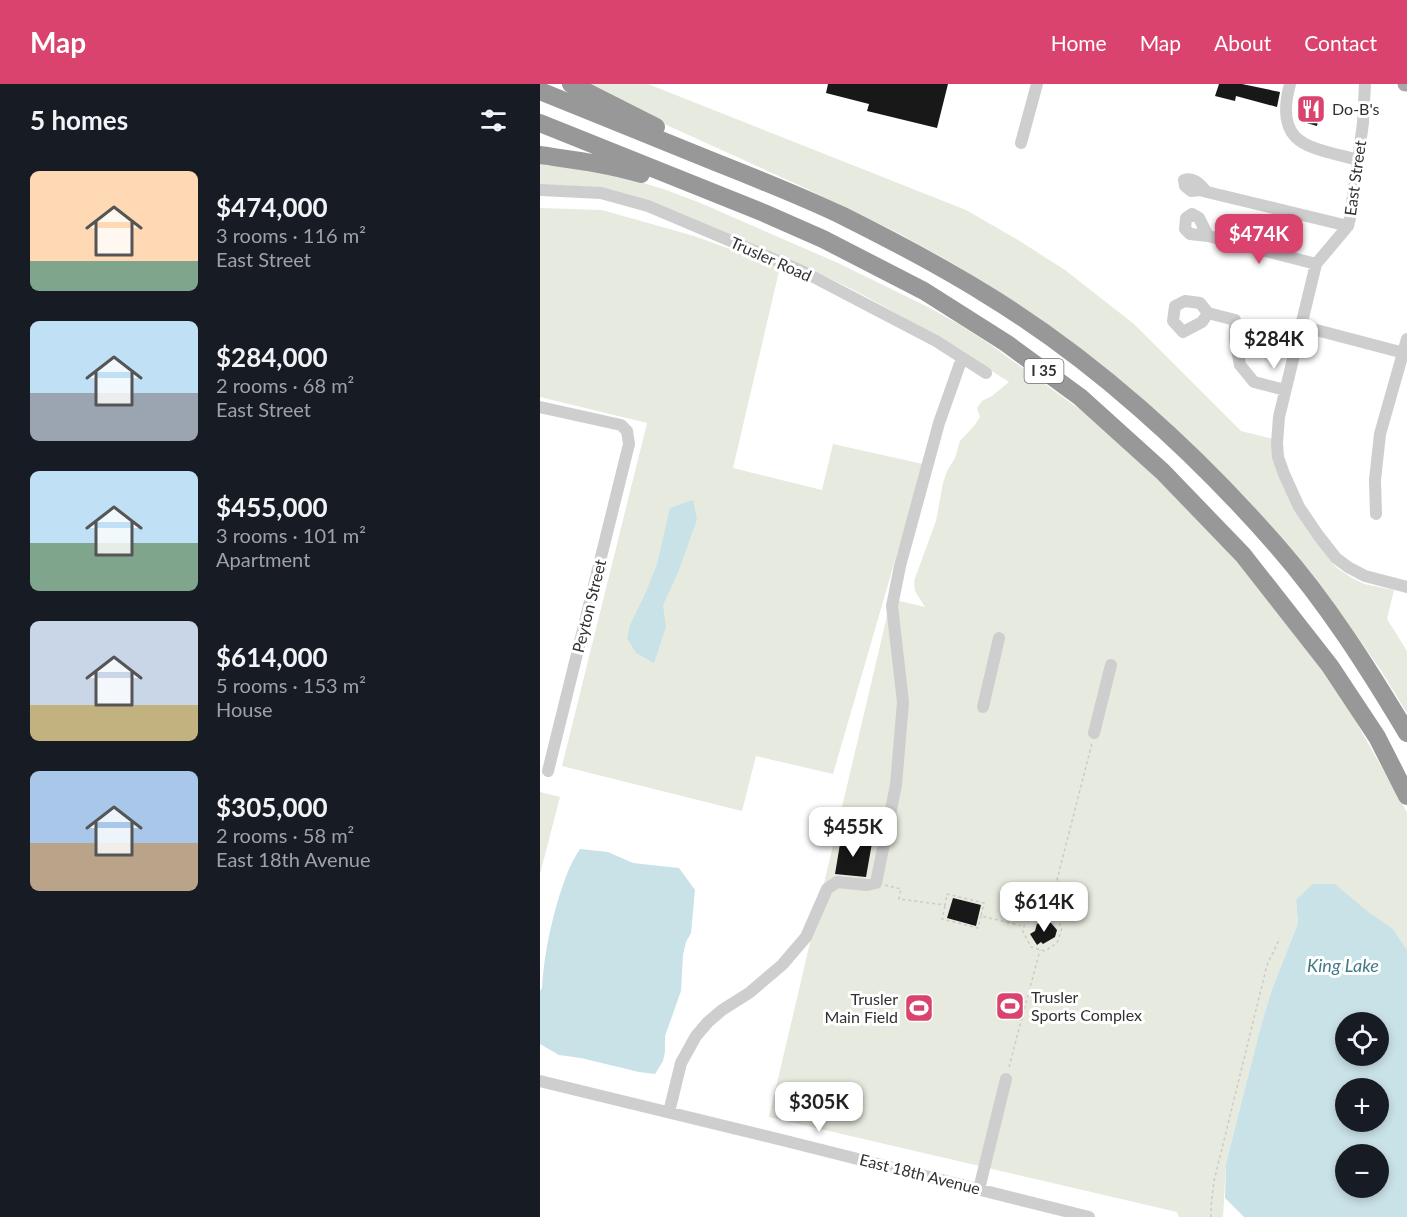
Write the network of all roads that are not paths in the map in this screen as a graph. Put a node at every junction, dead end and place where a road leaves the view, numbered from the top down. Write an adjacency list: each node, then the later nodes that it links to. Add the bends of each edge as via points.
1 (571, 84): 10 (highway)
2 (1037, 84): 7 (street)
3 (1290, 84): 9 (street, via 1286,122 1294,138 1308,147)
4 (1365, 84): 9 (street, East Street)
5 (540, 91): 10 (highway, I 35)
6 (540, 123): 13 (highway, I 35)
7 (1022, 143)
8 (540, 155): 13 (highway, via 627,169)
9 (1358, 160): 14 (street, East Street)
10 (768, 183): 31 (highway, I 35, via 851,220 986,294 1084,363 1143,411 1199,463 1278,547 1349,640)
11 (540, 190): 21 (street, Trusler Road, via 601,194 648,206 804,272)
12 (1207, 192): 14 (street)
13 (765, 213): 33 (highway, I 35, via 924,291 1006,343 1080,397 1163,472 1243,555 1330,666 1377,737)
14 (1348, 226): 16 (street, East Street)
15 (1208, 236): 16 (street)
16 (1316, 264): 18 (street, East Street)
17 (1208, 314): 23 (street, via 1235,320 1240,365 1254,382)
18 (1301, 326): 20 (street); 23 (street, East Street)
19 (1407, 339): 20 (street)
20 (1404, 353): 25 (street, via 1380,434)
21 (962, 358): 22 (street, Trusler Road); 36 (street, via 939,423 892,606 903,702 896,785 876,883 837,882 827,889 806,937 782,965 722,1010 696,1036 681,1063)
22 (986, 373)
23 (1285, 390): 26 (street, East Street, via 1279,417 1278,457 1299,507 1336,558 1348,567 1365,576)
24 (540, 407): 32 (street, Peyton Street, via 621,425 629,441)
25 (1376, 514)
26 (1407, 587)
27 (999, 638): 29 (street)
28 (1111, 665): 30 (street)
29 (983, 707)
30 (1094, 733)
31 (1407, 733)
32 (548, 771)
33 (1407, 796)
34 (1006, 1079): 37 (street)
35 (540, 1081): 36 (street, East 18th Avenue)
36 (669, 1112): 37 (street, East 18th Avenue)
37 (980, 1189): 38 (street, East 18th Avenue)
38 (1089, 1217)

